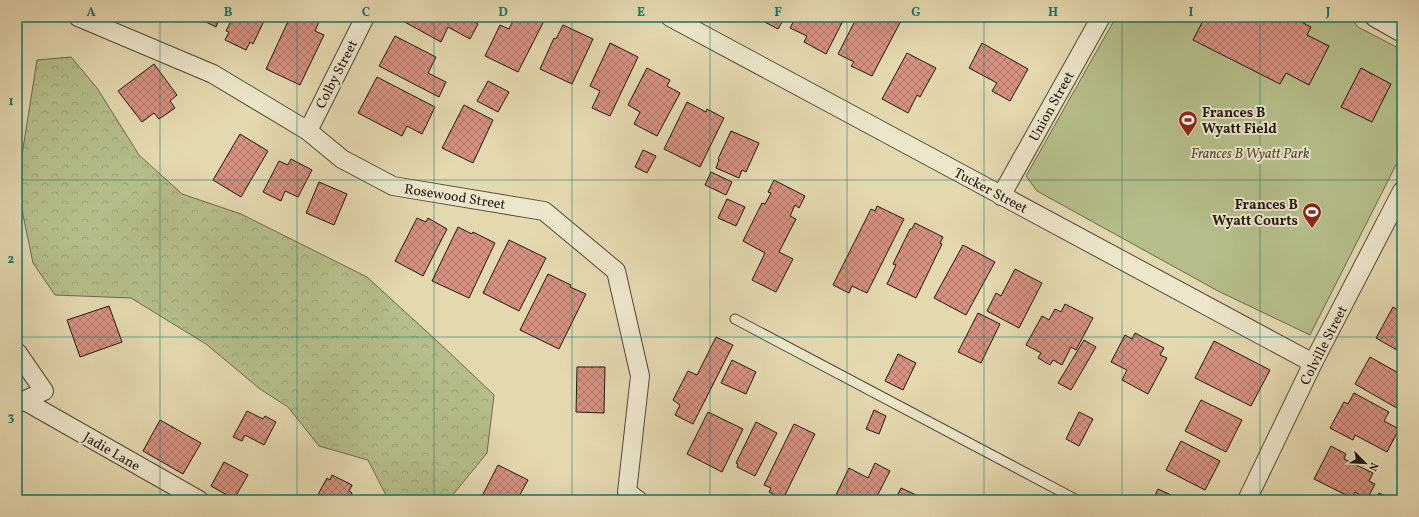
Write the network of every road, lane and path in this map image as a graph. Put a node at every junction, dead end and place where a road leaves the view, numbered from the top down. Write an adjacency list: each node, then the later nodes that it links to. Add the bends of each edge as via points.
1 (78, 17): 7 (street, Rosewood Street, via 213,74)
2 (365, 17): 7 (street, Colby Street)
3 (670, 17): 9 (street, Tucker Street)
4 (1101, 17): 9 (street, Union Street)
5 (1374, 17): 6 (street)
6 (1402, 33)
7 (308, 131): 15 (street, Rosewood Street, via 342,159 393,186 544,211 616,271 640,376 627,492)
8 (1402, 191): 12 (street, Colville Street)
9 (1001, 196): 12 (street, Tucker Street)
10 (735, 319): 16 (lane)
11 (17, 352): 13 (street, via 44,391)
12 (1313, 363): 17 (street, Colville Street)
13 (21, 403): 14 (street, Jadie Lane)
14 (199, 500)
15 (638, 500)
16 (1077, 500)
17 (1247, 500)

